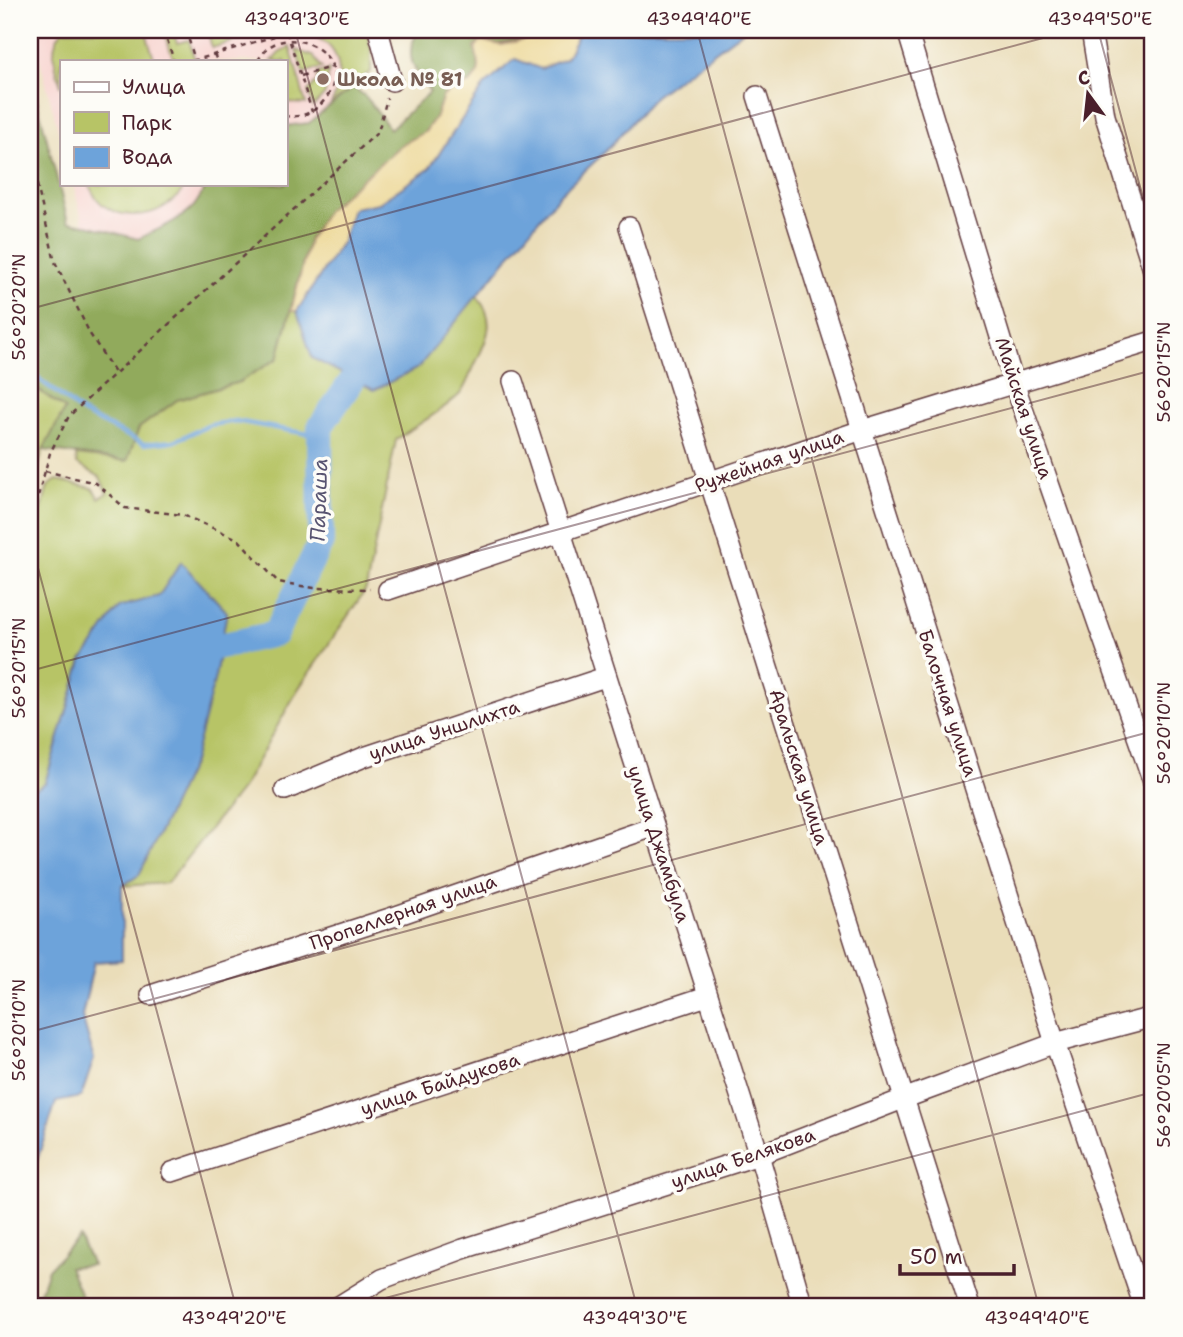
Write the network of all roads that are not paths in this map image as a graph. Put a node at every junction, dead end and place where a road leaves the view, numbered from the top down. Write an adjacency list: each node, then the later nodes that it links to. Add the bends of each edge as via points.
1 (378, 30): 4 (street)
2 (907, 30): 10 (street, Майская улица)
3 (1091, 30): 7 (street, via 1105,116)
4 (392, 81)
5 (757, 96): 11 (street, Балочная улица)
6 (629, 227): 12 (street, Аральская улица)
7 (1153, 270)
8 (1153, 341): 10 (street, Ружейная улица)
9 (513, 381): 13 (street, улица Джамбула)
10 (1014, 383): 11 (street, Ружейная улица); 16 (street, Майская улица)
11 (862, 430): 12 (street, Ружейная улица); 22 (street, Балочная улица)
12 (709, 482): 13 (street, Ружейная улица); 23 (street, Аральская улица)
13 (560, 530): 14 (street, Ружейная улица); 15 (street, улица Джамбула)
14 (388, 590)
15 (605, 677): 17 (street, улица Уншлихта, via 364,757); 18 (street, улица Джамбула)
16 (1153, 782)
17 (285, 790)
18 (653, 827): 19 (street, Пропеллерная улица); 20 (street, улица Джамбула)
19 (151, 995)
20 (707, 996): 24 (street, улица Джамбула); 25 (street, улица Байдукова)
21 (1153, 1017): 22 (street, улица Белякова)
22 (1055, 1043): 23 (street, улица Белякова); 29 (street, Балочная улица)
23 (903, 1099): 24 (street, улица Белякова); 28 (street, Аральская улица)
24 (759, 1155): 26 (street, улица Белякова, via 463,1249 382,1279); 27 (street, улица Джамбула)
25 (172, 1172)
26 (337, 1307)
27 (803, 1307)
28 (970, 1307)
29 (1144, 1307)

